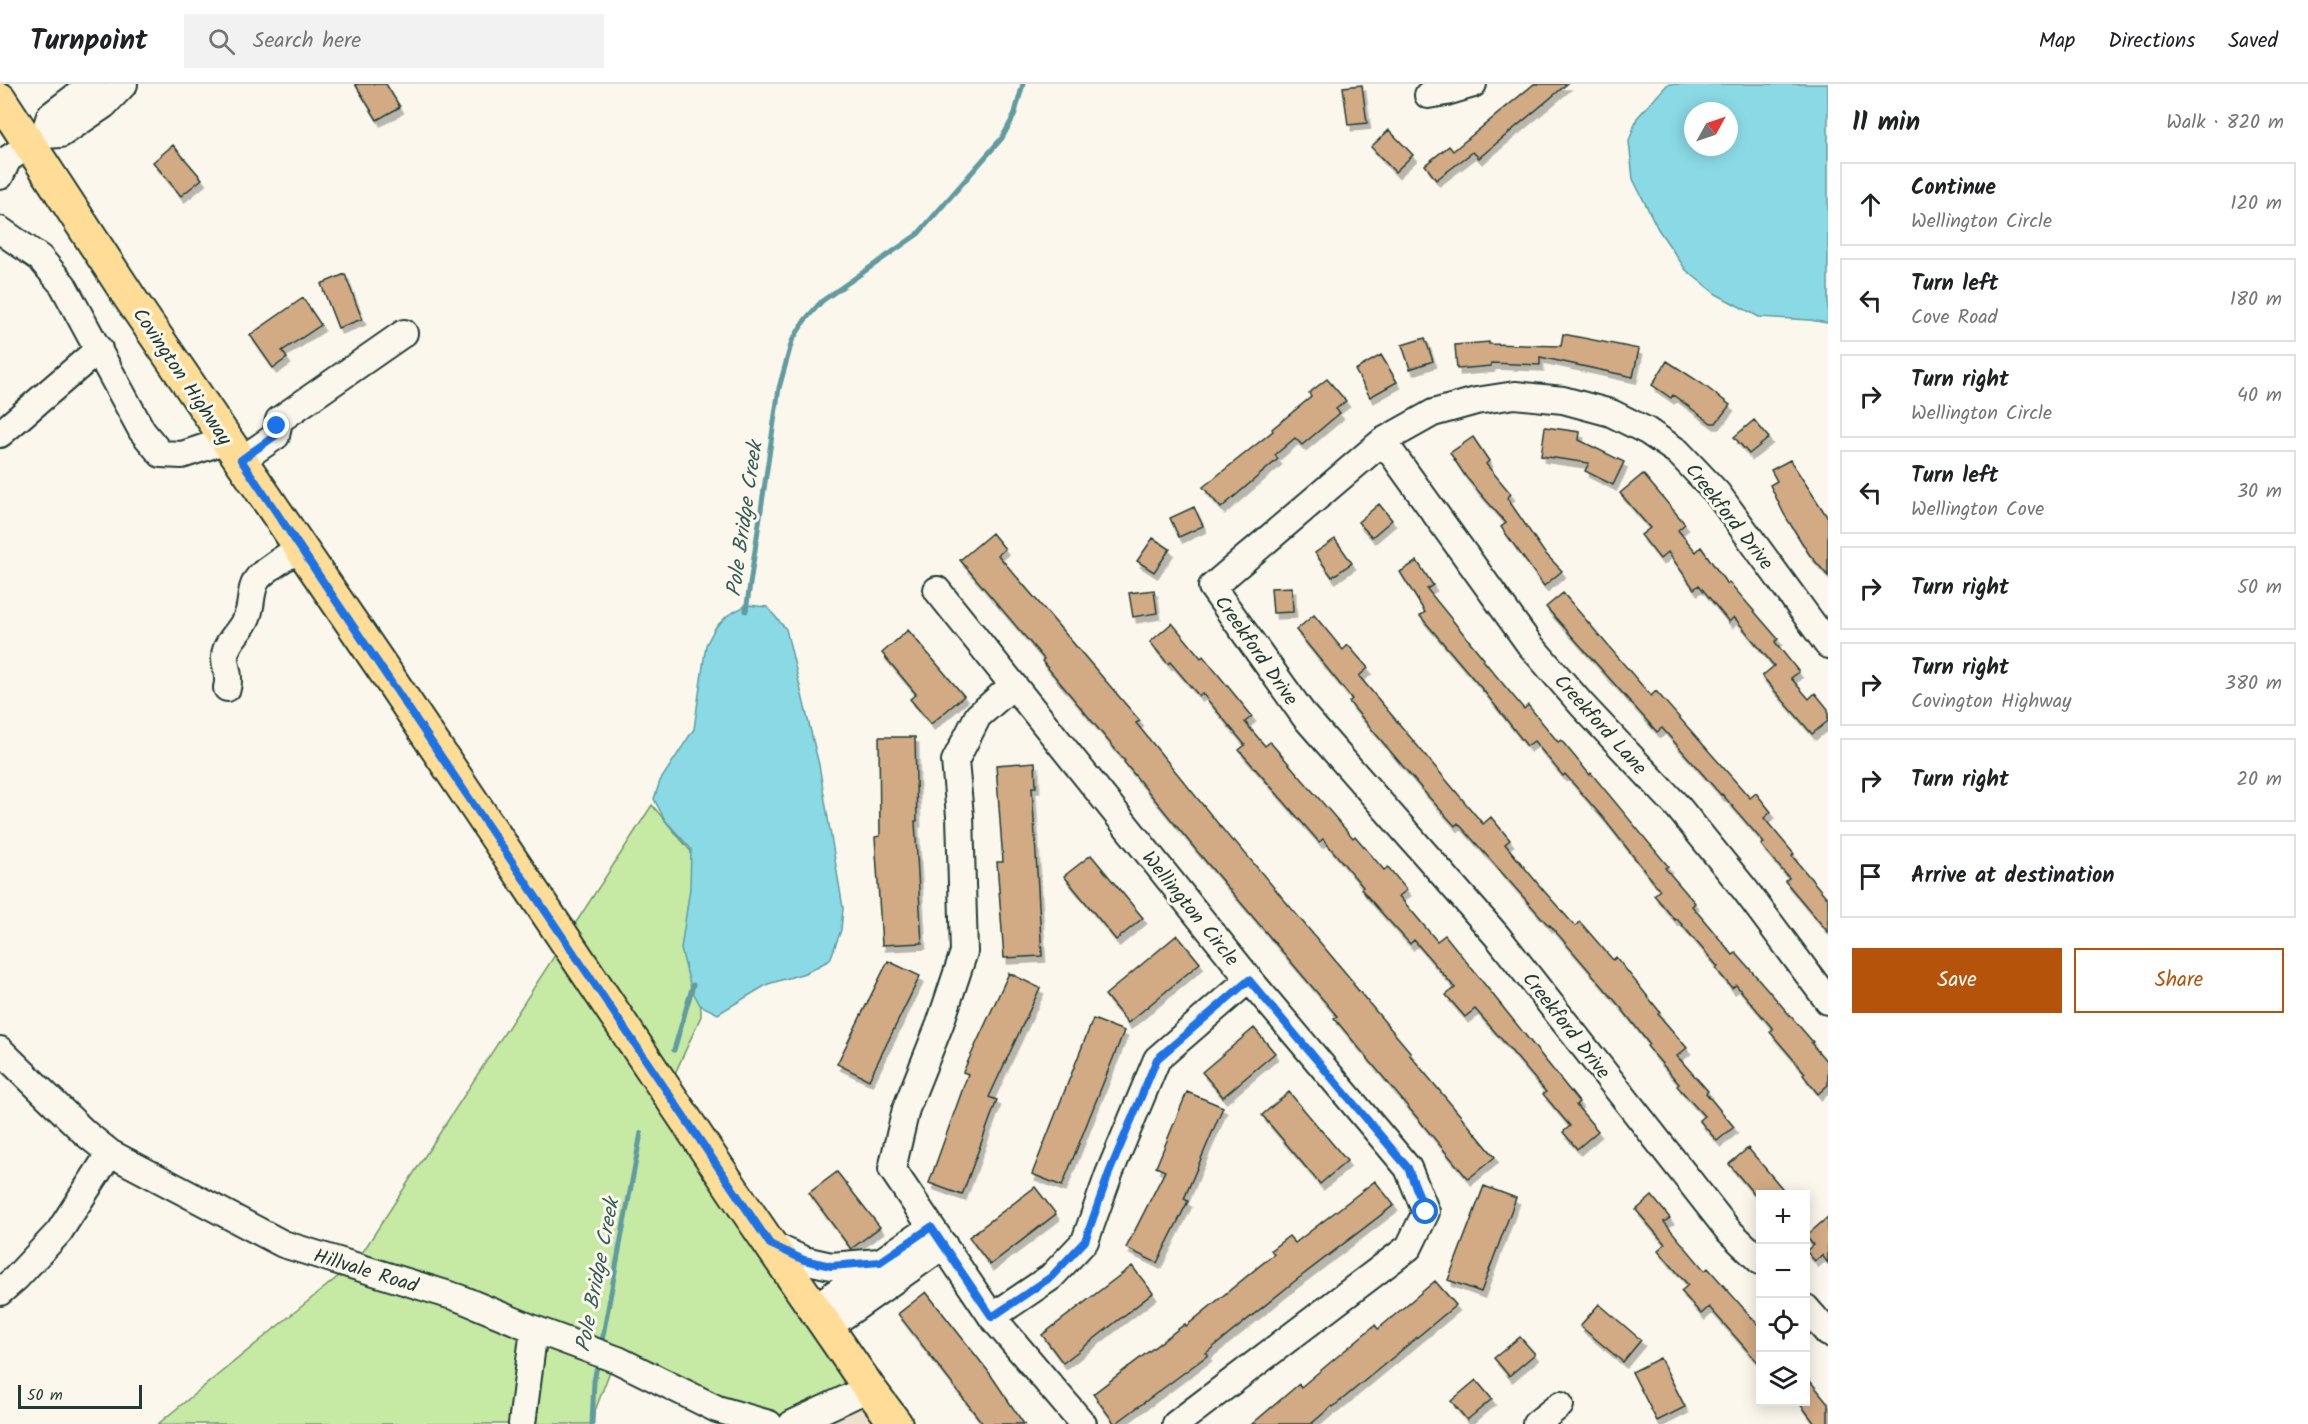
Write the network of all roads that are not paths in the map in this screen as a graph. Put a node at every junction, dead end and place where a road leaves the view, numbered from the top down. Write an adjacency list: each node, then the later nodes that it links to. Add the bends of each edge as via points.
1 (92, 84): 6 (street, via 50,116)
2 (124, 84): 6 (street, via 104,105 61,134)
3 (1473, 84): 4 (street)
4 (1428, 95)
5 (0, 99): 6 (main road, Covington Highway)
6 (17, 155): 12 (main road, Covington Highway, via 130,298)
7 (3, 239): 9 (street, via 40,258 63,285)
8 (404, 333): 12 (street, via 279,420 276,435)
9 (99, 350): 10 (street); 12 (street, via 142,431 161,454)
10 (0, 434)
11 (1383, 441): 15 (street, Creekford Drive, via 1433,413 1515,395 1563,400 1611,413 1678,452 1717,493); 19 (street, Creekford Lane, via 1530,645 1678,807); 24 (street, Creekford Drive, via 1212,587 1305,717 1497,936 1728,1230)
12 (234, 450): 13 (main road, Covington Highway)
13 (300, 548): 17 (street, via 259,577 251,592 247,619 234,634 225,656 230,677); 23 (main road, Covington Highway)
14 (938, 590): 16 (street, Wellington Circle)
15 (1828, 645)
16 (1012, 686): 18 (street, Wellington Circle); 22 (street, via 978,716 955,761 964,952 906,1109 892,1170)
17 (227, 688)
18 (1249, 980): 28 (street, via 1157,1059 1085,1241 1051,1277); 39 (street, Wellington Circle, via 1408,1168 1426,1212 1409,1247)
19 (1828, 1001)
20 (0, 1050): 21 (street, Hillvale Road)
21 (110, 1153): 26 (street, via 59,1232); 30 (street, Hillvale Road, via 283,1245 459,1298)
22 (938, 1236): 25 (street); 28 (street); 29 (street)
23 (770, 1244): 25 (street, via 804,1260 831,1266); 29 (main road, Covington Highway)
24 (1756, 1256)
25 (880, 1262): 29 (street)
26 (0, 1292)
27 (1810, 1313): 31 (street)
28 (992, 1317): 38 (street)
29 (821, 1318): 32 (main road, Covington Highway)
30 (534, 1329): 34 (street); 35 (street, Hillvale Road, via 618,1360 717,1409)
31 (1828, 1333)
32 (869, 1388): 36 (street); 37 (main road, Covington Highway)
33 (1560, 1405): 40 (street)
34 (522, 1424)
35 (769, 1424)
36 (792, 1424)
37 (896, 1424)
38 (1083, 1424)
39 (1176, 1424)
40 (1536, 1424)

